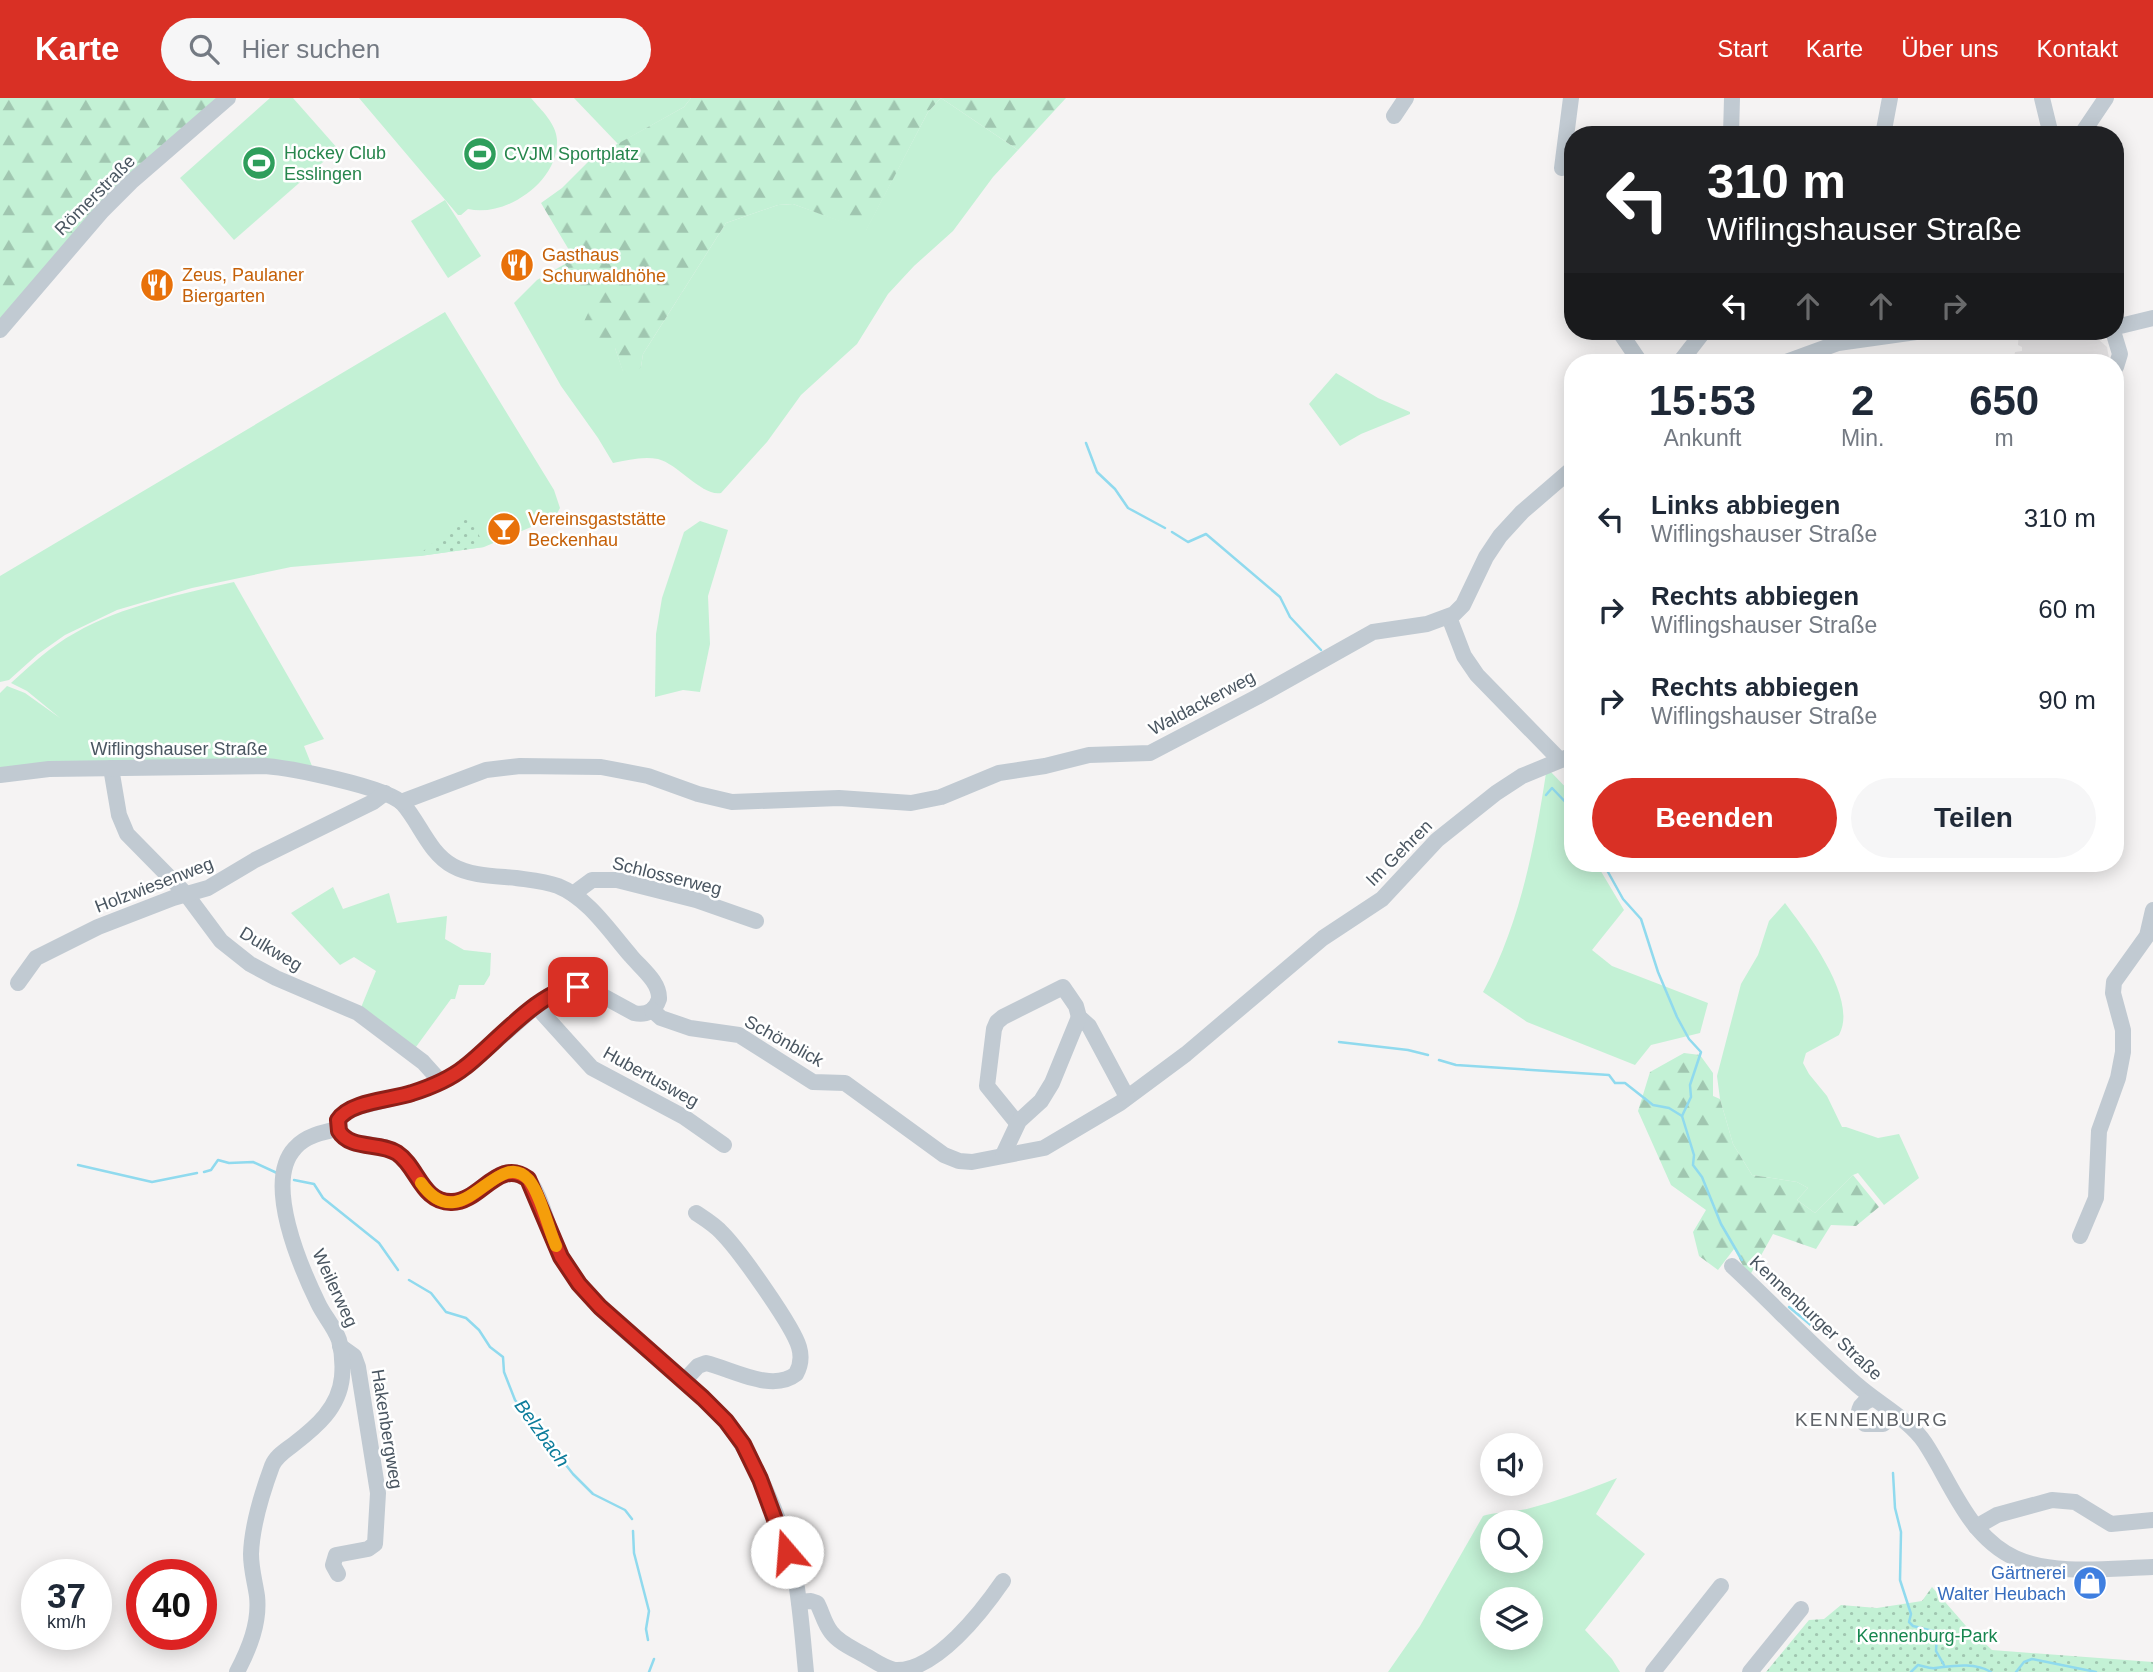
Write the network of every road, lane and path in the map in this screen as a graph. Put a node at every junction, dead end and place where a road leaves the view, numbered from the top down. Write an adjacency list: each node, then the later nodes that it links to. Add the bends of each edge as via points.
1 (228, 98): 18 (street, Römerstraße, via 102,211)
2 (1406, 98): 8 (street)
3 (1571, 98): 9 (street)
4 (1732, 98): 10 (street)
5 (1889, 98): 11 (street)
6 (2042, 98): 12 (street)
7 (2106, 98): 13 (street)
8 (1394, 116)
9 (1567, 126)
10 (1731, 126)
11 (1884, 126)
12 (2049, 126)
13 (2087, 126)
14 (1564, 152): 15 (street)
15 (1562, 168)
16 (2153, 318): 17 (street)
17 (2124, 326)
18 (0, 330)
19 (1697, 340): 21 (street)
20 (1831, 340): 22 (street)
21 (1686, 354)
22 (1802, 354)
23 (1564, 476): 24 (street, via 1500,536 1463,605)
24 (1449, 617): 25 (street, Im Gehren, via 1477,675); 30 (street, Waldackerweg, via 1373,632 1156,751 1089,755 999,773 919,802 839,798 732,802 601,767 520,766 485,770)
25 (1564, 754)
26 (1564, 758): 37 (street, Im Gehren, via 1496,793 1437,840 1382,899 1323,938)
27 (111, 768): 28 (street, Wiflingshauser Straße); 29 (street, Wiflingshauser Straße, via 280,768); 31 (street, Dulkweg, via 127,834)
28 (0, 775)
29 (385, 793): 30 (street, Wiflingshauser Straße); 31 (street, Holzwiesenweg, via 211,886)
30 (401, 802): 32 (street, Wiflingshauser Straße, via 453,866 546,882)
31 (186, 894): 35 (street, Holzwiesenweg, via 104,924 36,958); 40 (street, Dulkweg, via 221,941 245,960 358,1013 423,1062)
32 (573, 894): 34 (street, Schlosserweg, via 592,880 612,879); 38 (street, Wiflingshauser Straße, via 656,985 659,996)
33 (2153, 910): 47 (street, via 2147,936 2113,984 2123,1052 2099,1131 2095,1203)
34 (756, 921)
35 (18, 983)
36 (536, 1006): 38 (street, via 561,989 578,987 634,1013); 40 (street, via 466,1067); 44 (street, Hubertusweg, via 593,1068)
37 (1238, 1009): 41 (street, Schönblick)
38 (652, 1010): 45 (street, Schönblick, via 687,1027 739,1035 813,1082 845,1083 952,1159 972,1162)
39 (1079, 1017): 41 (street); 42 (street, via 1052,1083 1041,1101); 42 (street, via 1063,987 995,1025 987,1086)
40 (441, 1082): 43 (street, via 350,1109 339,1118)
41 (1127, 1097): 45 (street, Schönblick, via 1048,1146)
42 (1017, 1123): 45 (street)
43 (338, 1129): 49 (street, Weilerweg, via 297,1145 282,1179 299,1261); 50 (street, via 347,1140 400,1155 428,1192 443,1201 468,1198 506,1173 526,1177 558,1251 579,1284)
44 (724, 1144)
45 (1003, 1156)
46 (696, 1213): 50 (street, via 733,1245 791,1329 801,1361 796,1374 785,1379 758,1379 706,1363)
47 (2080, 1236)
48 (1732, 1266): 51 (street, Kennenburger Straße)
49 (340, 1346): 56 (street, Hakenbergweg, via 354,1356 358,1367 379,1499 375,1544 336,1555 332,1565); 61 (street, Weilerweg, via 341,1385 330,1409 277,1458 265,1488 251,1550 256,1622)
50 (684, 1381): 59 (street, via 717,1411 746,1450 775,1514)
51 (1872, 1399): 52 (street, Kennenburger Straße); 52 (street, Kennenburger Straße, via 1860,1407 1865,1424 1883,1424)
52 (1894, 1415): 54 (street, Kennenburger Straße, via 1924,1440)
53 (2153, 1520): 54 (street, via 2111,1524 2075,1502 2052,1500 1997,1515)
54 (1976, 1527): 55 (street, Kennenburger Straße, via 2004,1552 2040,1567)
55 (2153, 1567)
56 (338, 1574)
57 (1003, 1581): 59 (street, via 958,1639 922,1665 906,1670 887,1668 849,1647 829,1630 817,1603)
58 (1721, 1586): 63 (street)
59 (799, 1602): 62 (street)
60 (1801, 1609): 64 (street)
61 (237, 1672)
62 (806, 1672)
63 (1653, 1672)
64 (1750, 1672)

